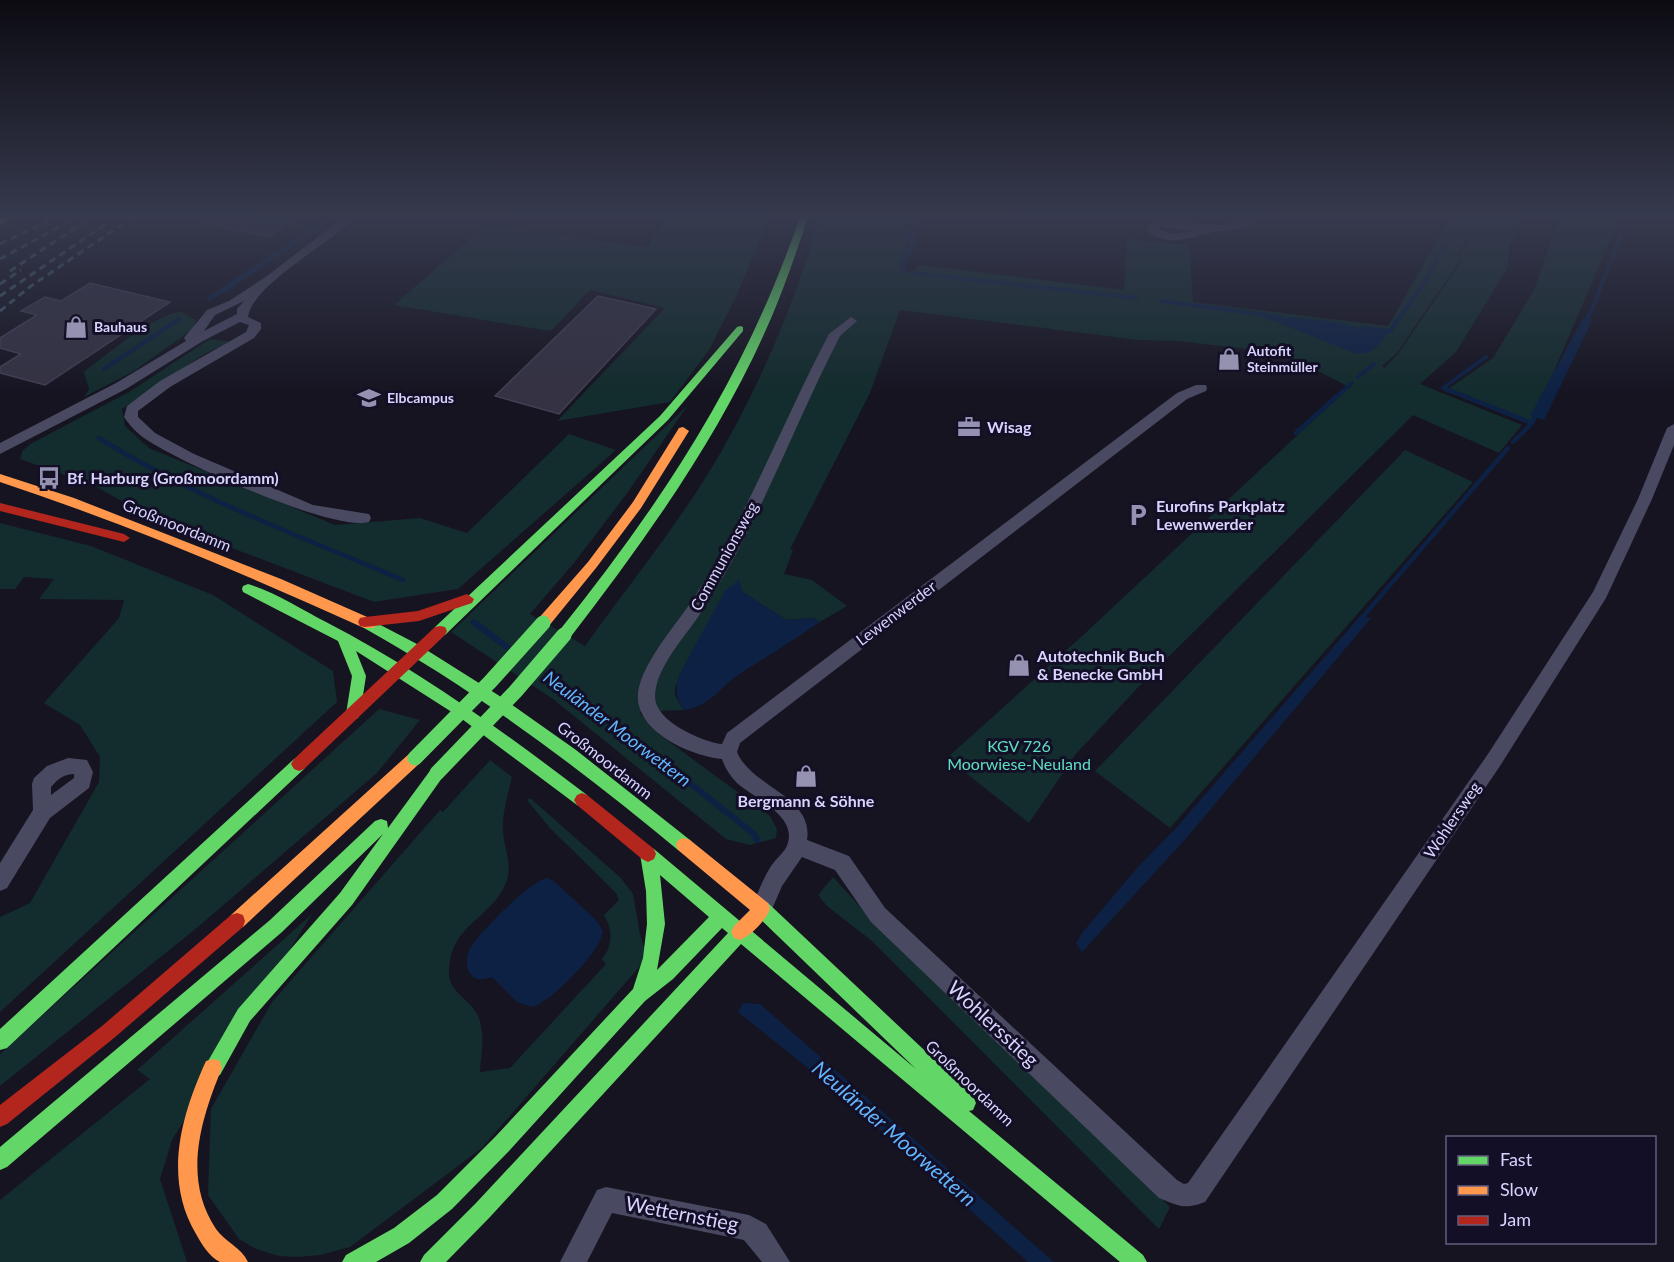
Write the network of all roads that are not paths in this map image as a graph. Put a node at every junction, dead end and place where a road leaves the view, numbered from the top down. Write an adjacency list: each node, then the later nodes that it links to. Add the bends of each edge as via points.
1 (274, 276): 3 (street)
2 (784, 276): 29 (main road, bridge, via 728,397 660,511 564,635)
3 (271, 278): 4 (street); 5 (street)
4 (227, 306): 5 (street); 6 (street, via 214,310)
5 (242, 313): 8 (street); 19 (street, via 255,323 250,335 165,384 132,410 131,417 150,436 189,457 310,509)
6 (206, 320): 8 (street); 9 (street)
7 (851, 321): 28 (street, Communionsweg, via 835,333 733,546 665,654 647,690 647,705 660,723 708,751)
8 (224, 325): 9 (street)
9 (174, 353): 12 (street)
10 (711, 386): 22 (main road, via 742,325 664,418)
11 (1201, 388): 28 (street, Lewenwerder, via 1182,396 775,705 733,738)
12 (70, 413): 15 (street); 16 (street)
13 (693, 415): 40 (main road, bridge, via 637,505 592,565 490,682 415,758 256,905)
14 (1674, 428): 42 (street, Wohlersweg, via 1600,594 1494,759)
15 (0, 438)
16 (0, 449)
17 (0, 478): 23 (main road, Großmoordamm, via 108,515)
18 (0, 507): 20 (main road, Großmoordamm)
19 (364, 518)
20 (137, 543)
21 (236, 584): 24 (main road, Großmoordamm)
22 (479, 595): 23 (main road, via 419,616); 25 (main road)
23 (365, 622): 25 (main road, Großmoordamm)
24 (344, 639): 26 (main road, Großmoordamm); 27 (main road, via 359,676)
25 (420, 651): 26 (main road); 35 (main road, Großmoordamm, via 579,759)
26 (399, 671): 27 (main road); 32 (main road, Großmoordamm, via 521,755)
27 (352, 714): 39 (main road)
28 (728, 752): 31 (street, via 741,775 792,815)
29 (437, 773): 41 (main road, via 276,926); 44 (main road, via 346,897 244,1015 207,1083 189,1135 187,1181 199,1223 225,1254)
30 (43, 812): 34 (street)
31 (796, 845): 33 (street); 42 (street, Wohlersstieg, via 842,863 878,915 1168,1190 1184,1196)
32 (648, 854): 35 (main road, Großmoordamm); 38 (main road, via 659,924 655,953)
33 (776, 875): 35 (street); 36 (street)
34 (0, 881)
35 (732, 905): 36 (main road, Großmoordamm); 37 (main road, Großmoordamm); 38 (main road, via 667,973)
36 (762, 909): 37 (main road); 43 (main road, Großmoordamm)
37 (740, 932): 43 (main road, Großmoordamm); 46 (main road)
38 (639, 995): 45 (main road, via 448,1198 382,1249)
39 (0, 1041)
40 (0, 1117)
41 (0, 1160)
42 (1196, 1193)
43 (1089, 1222): 49 (main road, Großmoordamm)
44 (237, 1262)
45 (353, 1262)
46 (431, 1262)
47 (573, 1262): 48 (street, Wetternstieg, via 606,1199 749,1228)
48 (777, 1262)
49 (1136, 1262)

